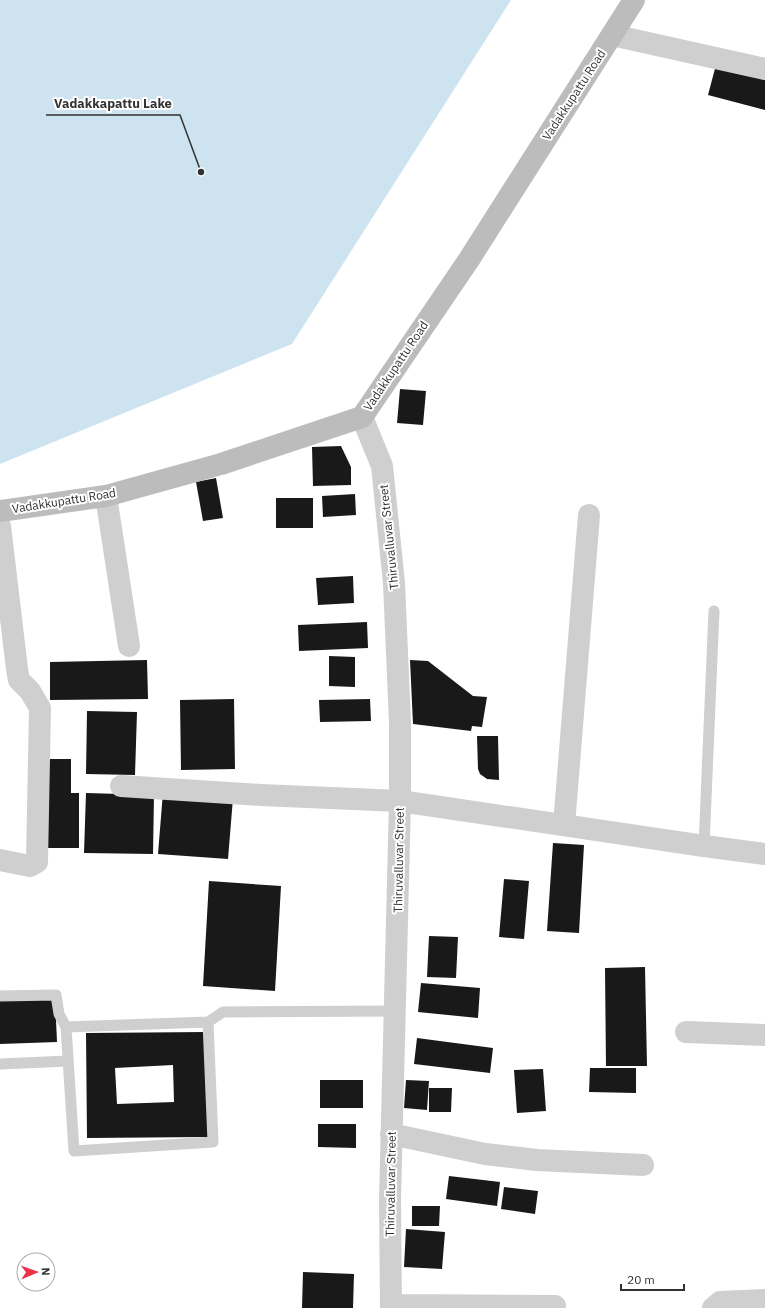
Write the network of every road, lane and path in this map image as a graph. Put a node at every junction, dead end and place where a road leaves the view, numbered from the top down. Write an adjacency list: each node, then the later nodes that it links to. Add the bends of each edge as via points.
1 (634, 0): 2 (street, Vadakkupattu Road)
2 (612, 35): 3 (street); 4 (street, Vadakkupattu Road, via 470,258)
3 (765, 69)
4 (362, 417): 5 (street, Vadakkupattu Road, via 221,464); 12 (street, Thiruvalluvar Street, via 382,466 394,583 400,723)
5 (106, 496): 6 (street, Vadakkupattu Road); 10 (street)
6 (0, 511)
7 (589, 515): 13 (street)
8 (0, 526): 16 (street, via 19,680 30,691 40,708 36,862 30,866)
9 (714, 611): 14 (lane)
10 (129, 646)
11 (121, 786): 12 (street)
12 (400, 801): 13 (street); 18 (street, Thiruvalluvar Street)
13 (564, 825): 14 (street)
14 (704, 846): 15 (street)
15 (765, 854)
16 (0, 860)
17 (0, 996): 20 (lane, via 56,995 58,1014)
18 (395, 1012): 19 (lane, via 223,1012); 25 (street, Thiruvalluvar Street)
19 (208, 1022): 20 (lane); 23 (lane, via 213,1142 74,1151)
20 (66, 1027): 23 (lane)
21 (686, 1032): 22 (street)
22 (765, 1035)
23 (68, 1061): 24 (lane)
24 (0, 1064)
25 (392, 1134): 26 (street, via 485,1154 537,1160); 28 (street, Thiruvalluvar Street)
26 (643, 1165)
27 (765, 1300): 30 (street, via 720,1302)
28 (391, 1306): 29 (street)
29 (555, 1306)
30 (713, 1308)

